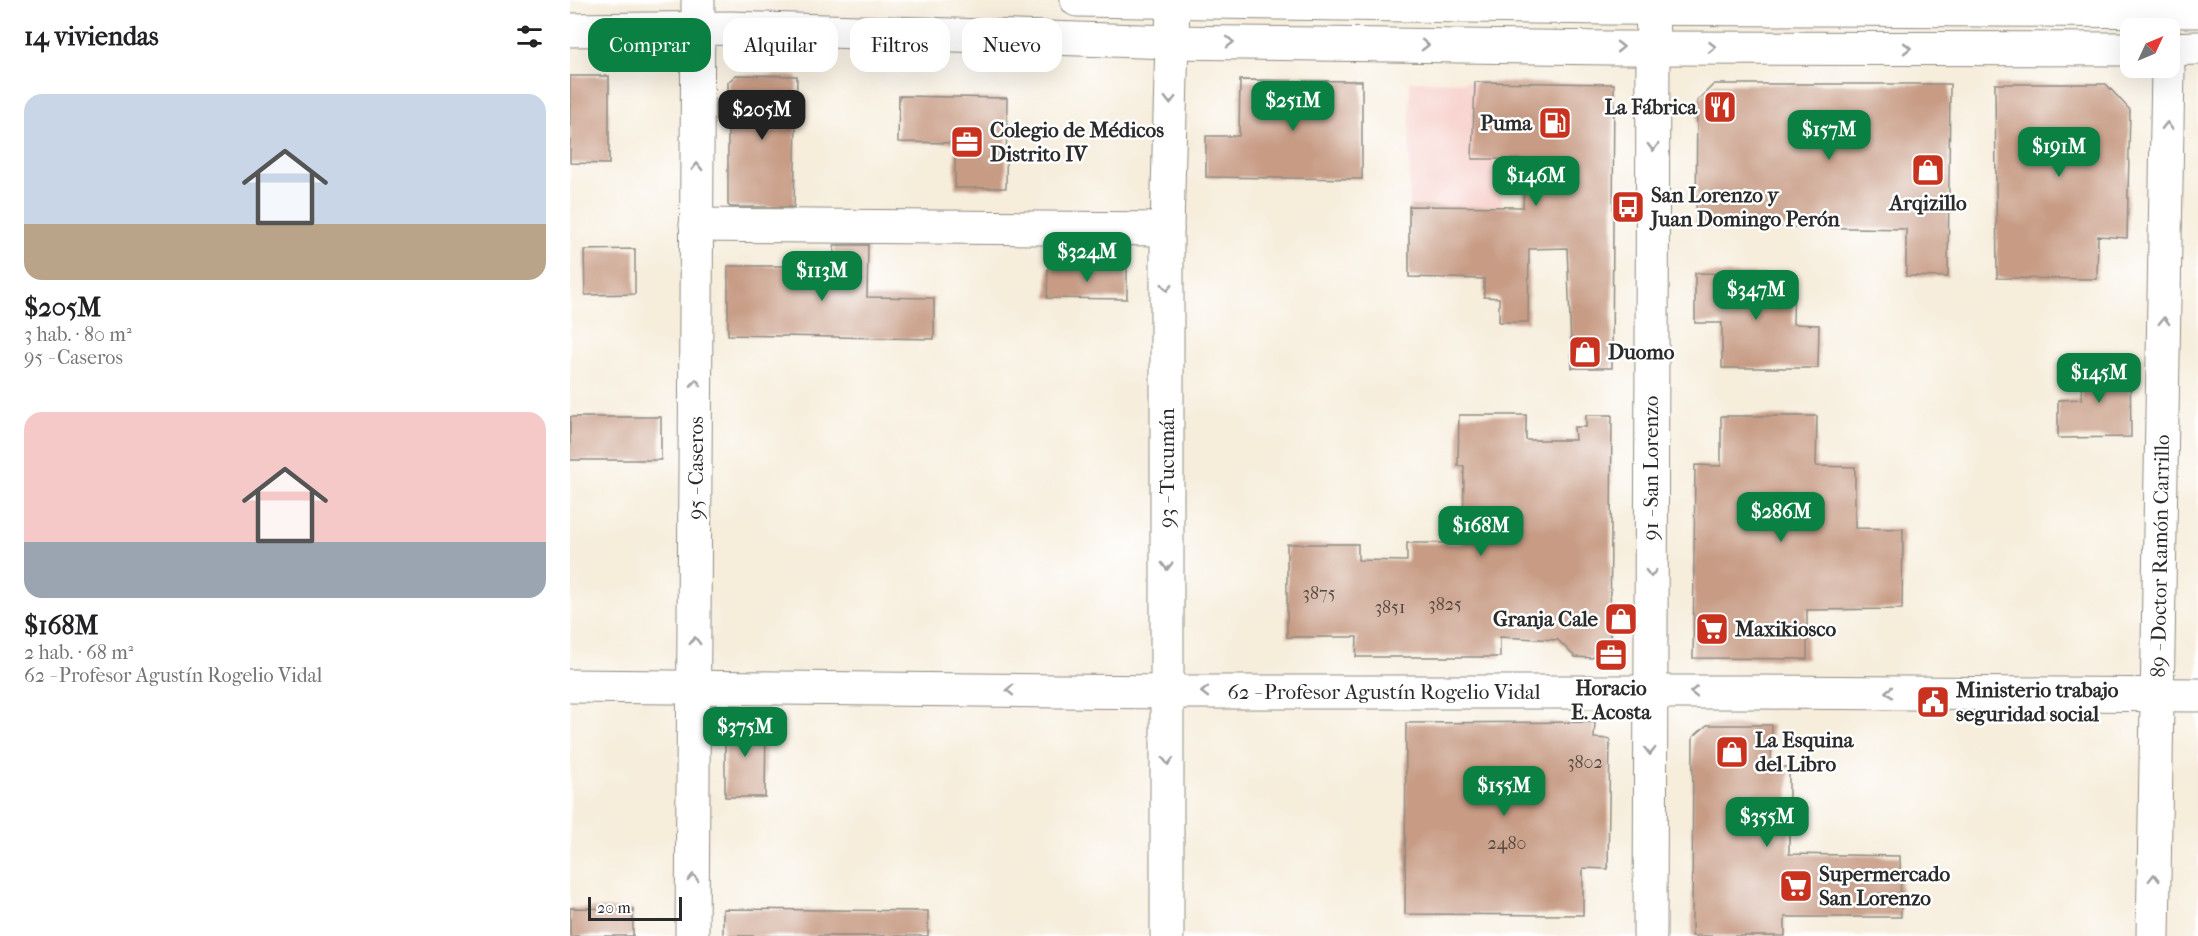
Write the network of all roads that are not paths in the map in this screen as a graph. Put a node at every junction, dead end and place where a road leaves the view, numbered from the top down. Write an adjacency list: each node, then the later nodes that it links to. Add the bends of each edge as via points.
1 (1077, 0): 2 (street)
2 (1173, 1): 3 (street); 8 (street, 93 - Tucumán)
3 (1652, 4): 4 (street); 9 (street, 91 - San Lorenzo)
4 (1993, 6): 6 (street)
5 (698, 14): 7 (street); 8 (street); 14 (street, 95 - Caseros, one-way to 5)
6 (2178, 17)
7 (570, 30)
8 (1171, 42): 9 (street, one-way to 9); 15 (street, 93 - Tucumán, one-way to 15)
9 (1653, 47): 11 (street, one-way to 11); 19 (street, 91 - San Lorenzo, one-way to 19)
10 (2198, 48): 12 (street)
11 (2120, 49)
12 (2180, 49)
13 (2168, 78): 20 (street, 89 - Doctor Ramón Carrillo, one-way to 13)
14 (696, 225): 15 (street); 17 (street, 95 - Caseros, one-way to 14)
15 (1167, 229): 18 (street, 93 - Tucumán, one-way to 18)
16 (570, 686): 17 (street, 62 - Profesor Agustín Rogelio Vidal)
17 (695, 687): 18 (street, 62 - Profesor Agustín Rogelio Vidal, one-way to 17); 22 (street, 95 - Caseros, one-way to 17)
18 (1168, 692): 19 (street, 62 - Profesor Agustín Rogelio Vidal, one-way to 18); 23 (street, 93 - Tucumán, one-way to 23)
19 (1650, 693): 20 (street, 62 - Profesor Agustín Rogelio Vidal, one-way to 19); 24 (street, 91 - San Lorenzo, one-way to 24)
20 (2157, 694): 21 (street, 62 - Profesor Agustín Rogelio Vidal); 25 (street, 89 - Doctor Ramón Carrillo, one-way to 20)
21 (2198, 695)
22 (692, 936)
23 (1167, 936)
24 (1650, 936)
25 (2153, 936)

